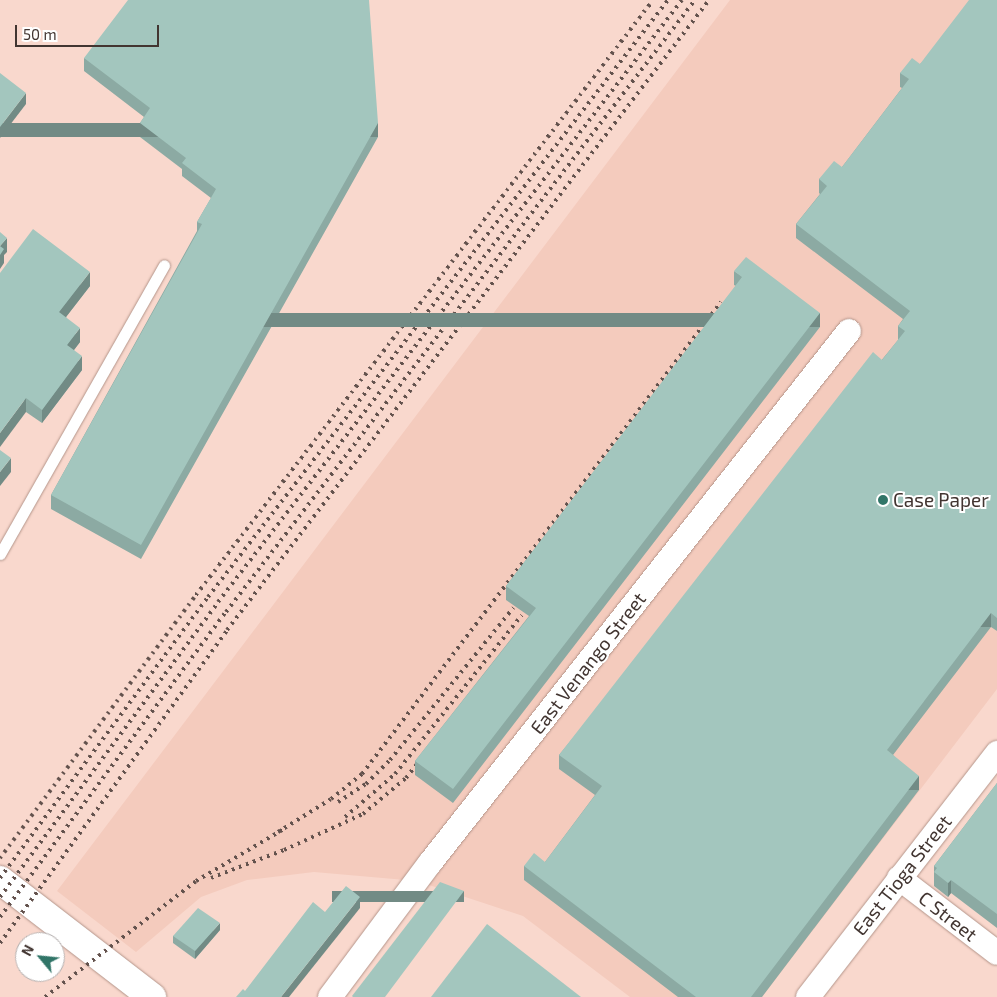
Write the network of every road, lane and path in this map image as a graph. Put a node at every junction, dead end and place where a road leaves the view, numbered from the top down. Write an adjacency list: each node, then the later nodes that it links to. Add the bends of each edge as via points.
1 (164, 265): 3 (lane)
2 (849, 331): 9 (street, East Venango Street, via 430,863)
3 (0, 554)
4 (997, 754): 5 (street, East Tioga Street)
5 (899, 878): 7 (street, C Street); 10 (street, East Tioga Street)
6 (0, 880): 8 (main road)
7 (997, 953)
8 (152, 997)
9 (330, 997)
10 (808, 997)

